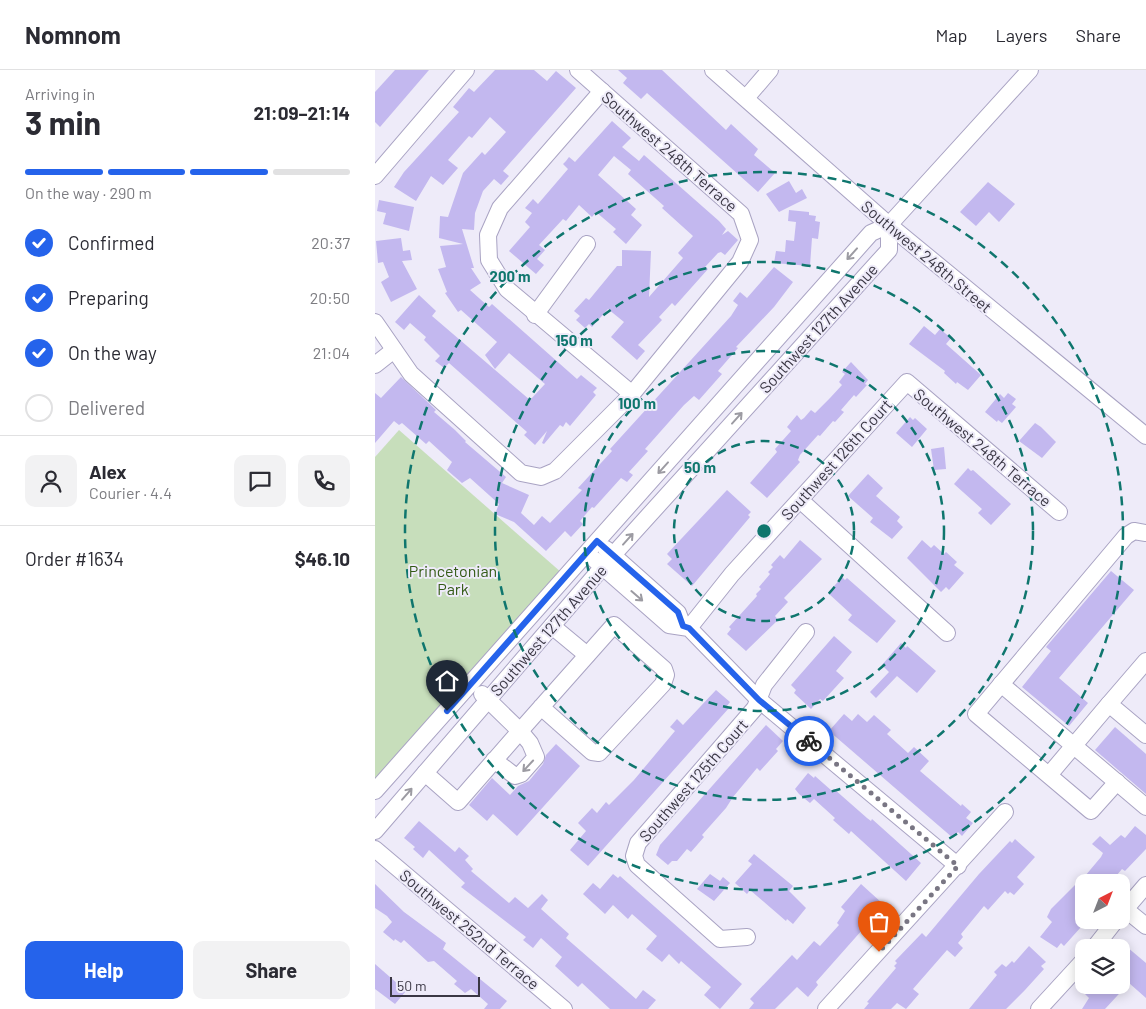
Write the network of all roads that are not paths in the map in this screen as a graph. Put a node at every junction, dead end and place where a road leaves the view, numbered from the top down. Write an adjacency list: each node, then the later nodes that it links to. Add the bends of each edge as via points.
1 (466, 70): 8 (street)
2 (578, 70): 6 (street, Southwest 248th Terrace)
3 (713, 70): 7 (street, Southwest 248th Street)
4 (771, 70): 7 (street)
5 (1030, 70): 9 (street, Southwest 127th Avenue)
6 (601, 91): 11 (street, via 500,208 488,235 489,260 507,289); 16 (street, Southwest 248th Terrace, via 741,214 751,240 740,262)
7 (746, 98): 9 (street, Southwest 248th Street)
8 (375, 176)
9 (889, 226): 17 (street, Southwest 248th Street); 21 (street, Southwest 127th Avenue, one-way to 21, via 871,233); 22 (street, Southwest 127th Avenue, one-way to 9, via 889,250)
10 (587, 244): 11 (street)
11 (535, 315): 16 (street)
12 (375, 322): 13 (street)
13 (394, 350): 14 (street); 16 (street, via 411,374 521,473 541,477 555,471)
14 (375, 365)
15 (907, 382): 18 (street, Southwest 126th Court); 19 (street, Southwest 248th Terrace)
16 (632, 394)
17 (1146, 436)
18 (800, 500): 24 (street, Southwest 126th Court); 26 (street)
19 (1059, 512)
20 (1146, 533): 30 (street, via 1134,531 1126,536)
21 (592, 547): 22 (street); 29 (street, Southwest 127th Avenue)
22 (608, 561): 23 (street, Southwest 127th Avenue); 24 (street, via 669,625)
23 (552, 626): 27 (street); 31 (street, Southwest 127th Avenue)
24 (686, 627): 32 (street)
25 (806, 632): 32 (street, Southwest 125th Court, via 763,685)
26 (947, 633)
27 (587, 655): 34 (street); 34 (street, via 614,625 664,670 666,678 599,753 592,752)
28 (1146, 661): 33 (street)
29 (471, 684): 31 (street); 42 (street, Southwest 127th Avenue)
30 (1001, 684): 37 (street); 40 (street, via 976,714)
31 (489, 699): 35 (street); 39 (street, Southwest 127th Avenue)
32 (759, 700): 47 (street); 53 (street, Southwest 125th Court, via 638,843 634,856 637,864 720,939)
33 (1109, 704): 36 (street); 37 (street)
34 (541, 707): 35 (street)
35 (520, 731): 38 (street); 38 (street, one-way to 38, via 535,752 533,762 515,776)
36 (1146, 735)
37 (1073, 746): 40 (street); 41 (street)
38 (494, 760): 39 (street, via 458,802)
39 (425, 773): 45 (street, Southwest 127th Avenue, one-way to 39)
40 (1049, 775): 41 (street, via 1091,811)
41 (1117, 782): 43 (street)
42 (375, 791)
43 (1146, 807)
44 (1005, 812): 47 (street)
45 (375, 831)
46 (375, 849): 56 (street, Southwest 252nd Terrace)
47 (958, 866): 57 (street)
48 (1146, 885): 49 (street)
49 (1130, 904)
50 (1130, 918): 51 (street)
51 (1146, 926)
52 (1109, 929): 54 (street)
53 (747, 937)
54 (1101, 939)
55 (1075, 970): 58 (street)
56 (564, 1009)
57 (826, 1009)
58 (1039, 1009)

